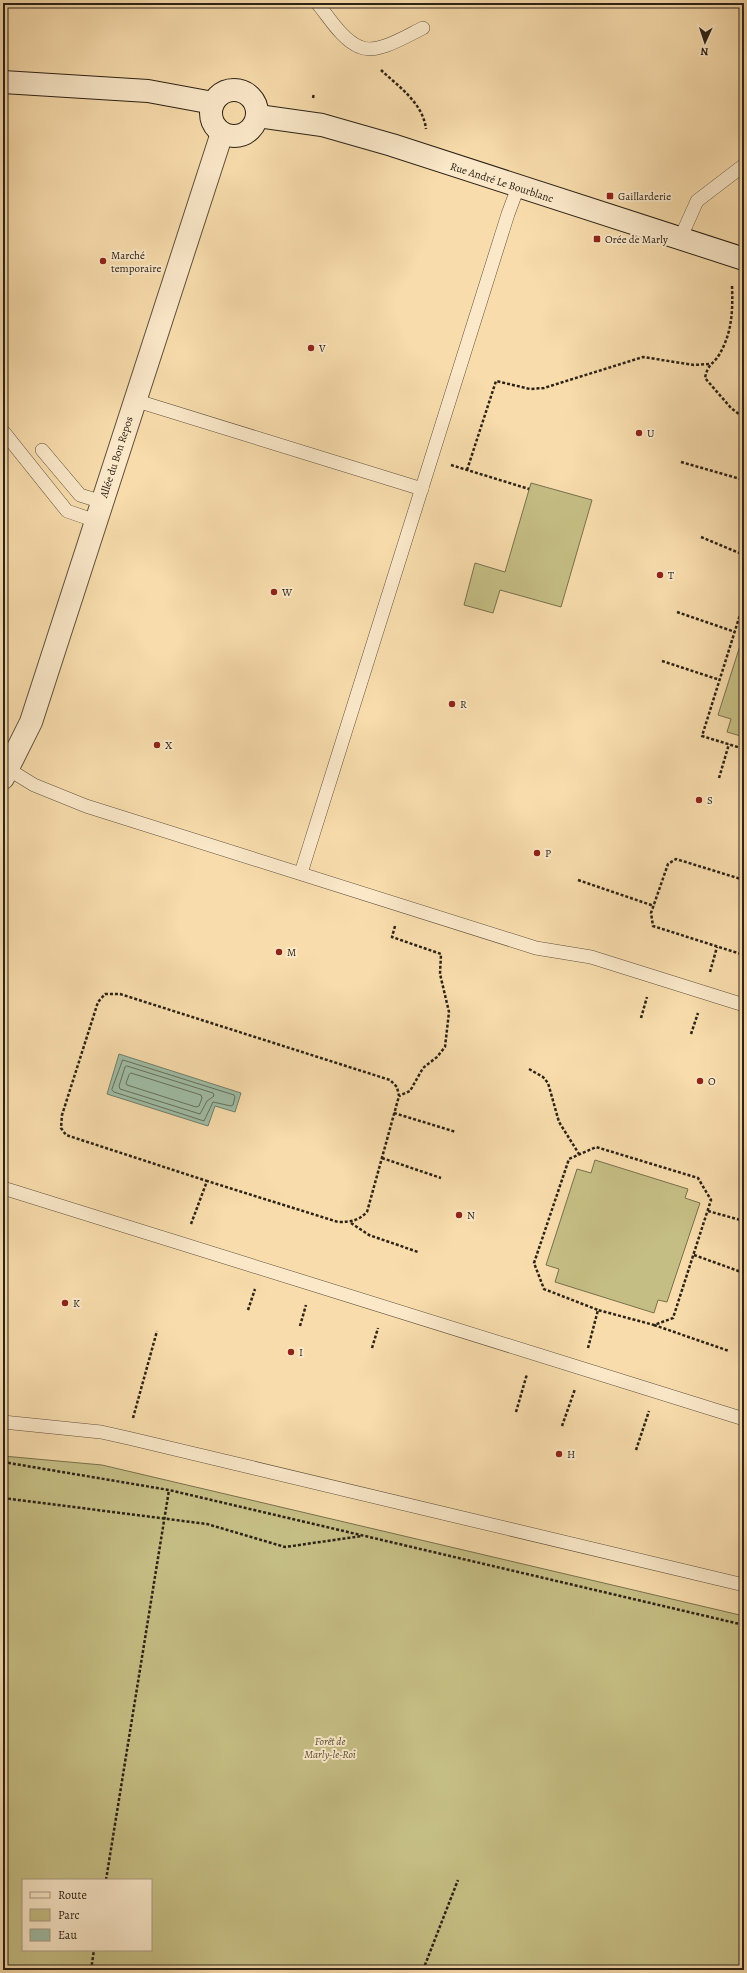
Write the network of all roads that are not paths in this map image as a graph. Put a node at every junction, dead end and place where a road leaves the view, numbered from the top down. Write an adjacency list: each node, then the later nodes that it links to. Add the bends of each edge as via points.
1 (317, 3): 2 (lane, via 346,37 360,48 388,45)
2 (423, 28)
3 (3, 82): 4 (street, via 148,91)
4 (213, 103): 5 (street, via 224,92 239,89 251,96); 6 (street, via 213,123)
5 (258, 116): 6 (street, via 251,129 244,134 237,136); 8 (street, Rue André Le Bourblanc, via 322,125 392,145)
6 (222, 133): 11 (street, Allée du Bon Repos)
7 (744, 165): 9 (lane, via 697,201)
8 (518, 188): 9 (street, Rue André Le Bourblanc); 14 (lane)
9 (680, 239): 10 (street, Rue André Le Bourblanc)
10 (744, 260)
11 (134, 400): 14 (lane); 15 (street, Allée du Bon Repos)
12 (3, 430): 15 (lane, via 66,511)
13 (42, 450): 15 (lane, via 80,495)
14 (422, 489): 17 (lane)
15 (99, 511): 16 (street, Allée du Bon Repos, via 31,722)
16 (6, 773): 17 (lane, via 86,806)
17 (301, 873): 18 (lane, via 536,948 591,957)
18 (744, 1005)
19 (3, 1188): 20 (lane)
20 (744, 1419)
21 (3, 1422): 22 (lane, via 100,1432 128,1438)
22 (744, 1585)

